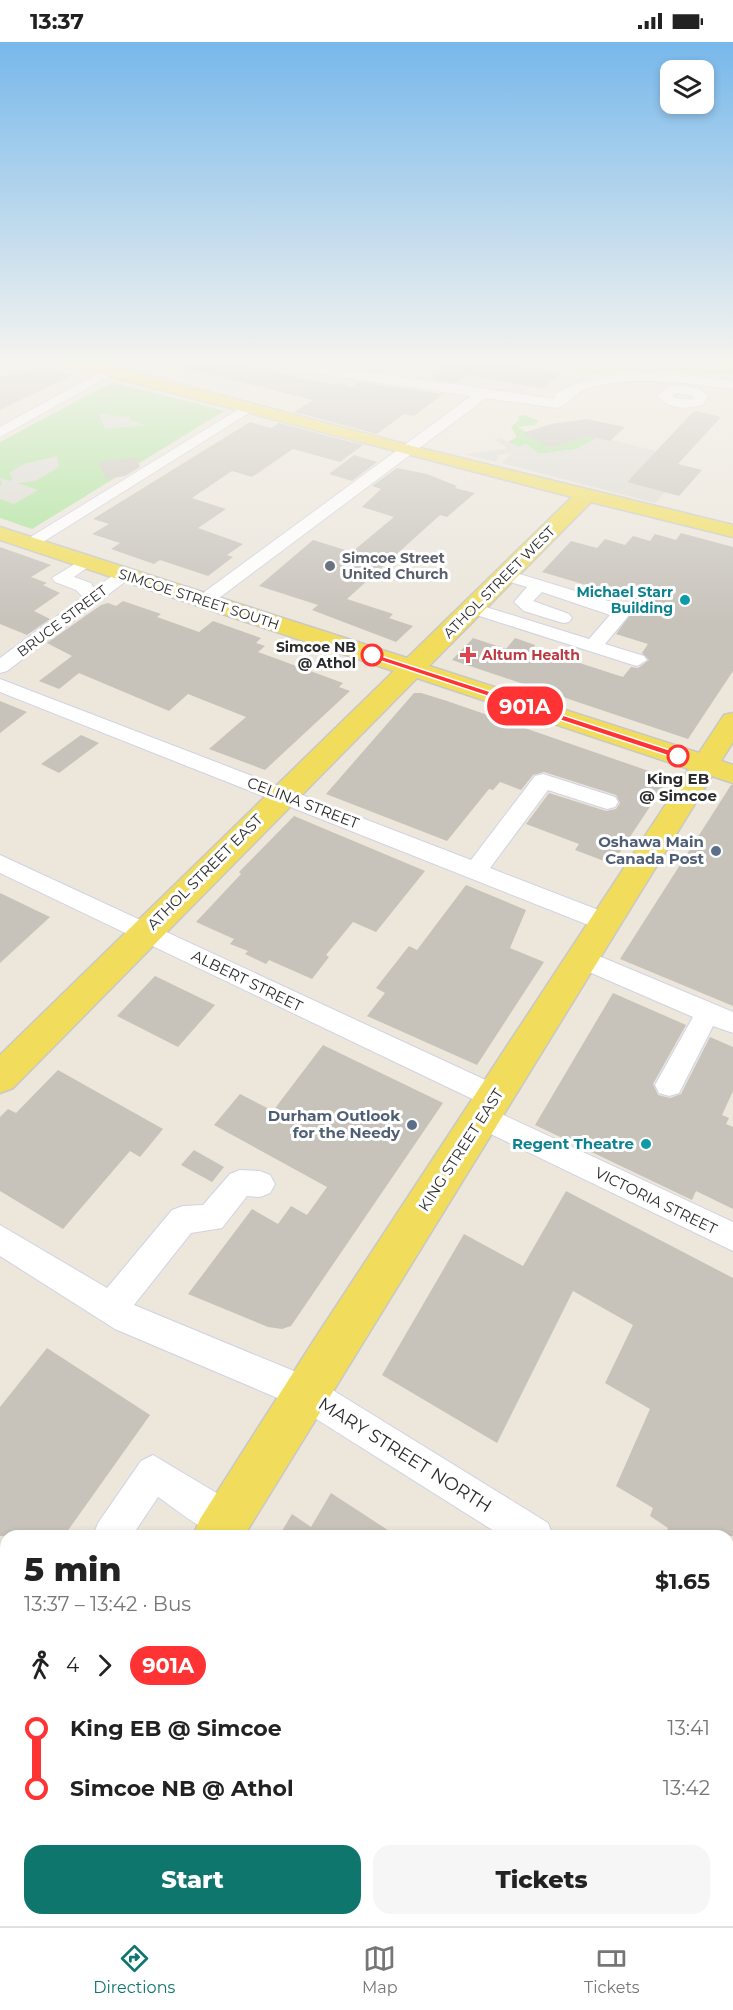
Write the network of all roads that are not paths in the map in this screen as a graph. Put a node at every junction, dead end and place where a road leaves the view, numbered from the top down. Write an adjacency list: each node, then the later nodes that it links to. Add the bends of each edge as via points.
1 (183, 448): 8 (street)
2 (398, 448): 4 (main road)
3 (409, 448): 4 (street)
4 (406, 450): 5 (main road); 13 (street)
5 (586, 495): 6 (main road); 11 (main road, ATHOL STREET WEST)
6 (733, 531)
7 (0, 533): 8 (main road, SIMCOE STREET SOUTH)
8 (29, 543): 9 (main road, SIMCOE STREET SOUTH)
9 (86, 562): 10 (main road, SIMCOE STREET SOUTH); 12 (street, via 61,578 86,587 85,592)
10 (125, 574): 12 (street, BRUCE STREET); 13 (main road, SIMCOE STREET SOUTH)
11 (506, 575): 14 (main road, ATHOL STREET WEST); 16 (street, via 538,585 523,602 530,607 606,631)
12 (95, 596): 17 (street, BRUCE STREET)
13 (205, 600): 20 (main road, SIMCOE STREET SOUTH)
14 (473, 608): 16 (street); 20 (main road, ATHOL STREET WEST)
15 (0, 642): 17 (street)
16 (593, 646): 18 (street)
17 (21, 651): 19 (street, BRUCE STREET)
18 (636, 660)
19 (0, 667)
20 (412, 668): 23 (main road, SIMCOE STREET SOUTH); 24 (main road, ATHOL STREET EAST)
21 (0, 685): 24 (street, CELINA STREET)
22 (733, 721): 23 (main road, KING STREET EAST)
23 (720, 769): 28 (main road, KING STREET EAST)
24 (283, 795): 27 (street, CELINA STREET); 29 (main road, ATHOL STREET EAST)
25 (607, 802): 27 (street, via 543,781)
26 (0, 863): 29 (street, ALBERT STREET)
27 (476, 870): 28 (street, CELINA STREET)
28 (604, 922): 30 (main road, KING STREET EAST)
29 (144, 932): 33 (main road, ATHOL STREET EAST); 35 (street, ALBERT STREET)
30 (582, 958): 31 (street); 35 (main road, KING STREET EAST)
31 (733, 1023)
32 (700, 1025): 34 (street)
33 (0, 1078)
34 (669, 1086)
35 (489, 1107): 37 (street, VICTORIA STREET); 40 (main road, KING STREET EAST)
36 (260, 1184): 39 (street, via 240,1183 211,1218 183,1220)
37 (733, 1238)
38 (0, 1239): 39 (street, MARY STREET NORTH)
39 (111, 1308): 40 (street, MARY STREET NORTH, via 126,1318)
40 (306, 1394): 41 (main road, KING STREET EAST); 43 (street, MARY STREET NORTH)
41 (222, 1528): 42 (street, via 153,1473)
42 (115, 1530)
43 (526, 1530)

